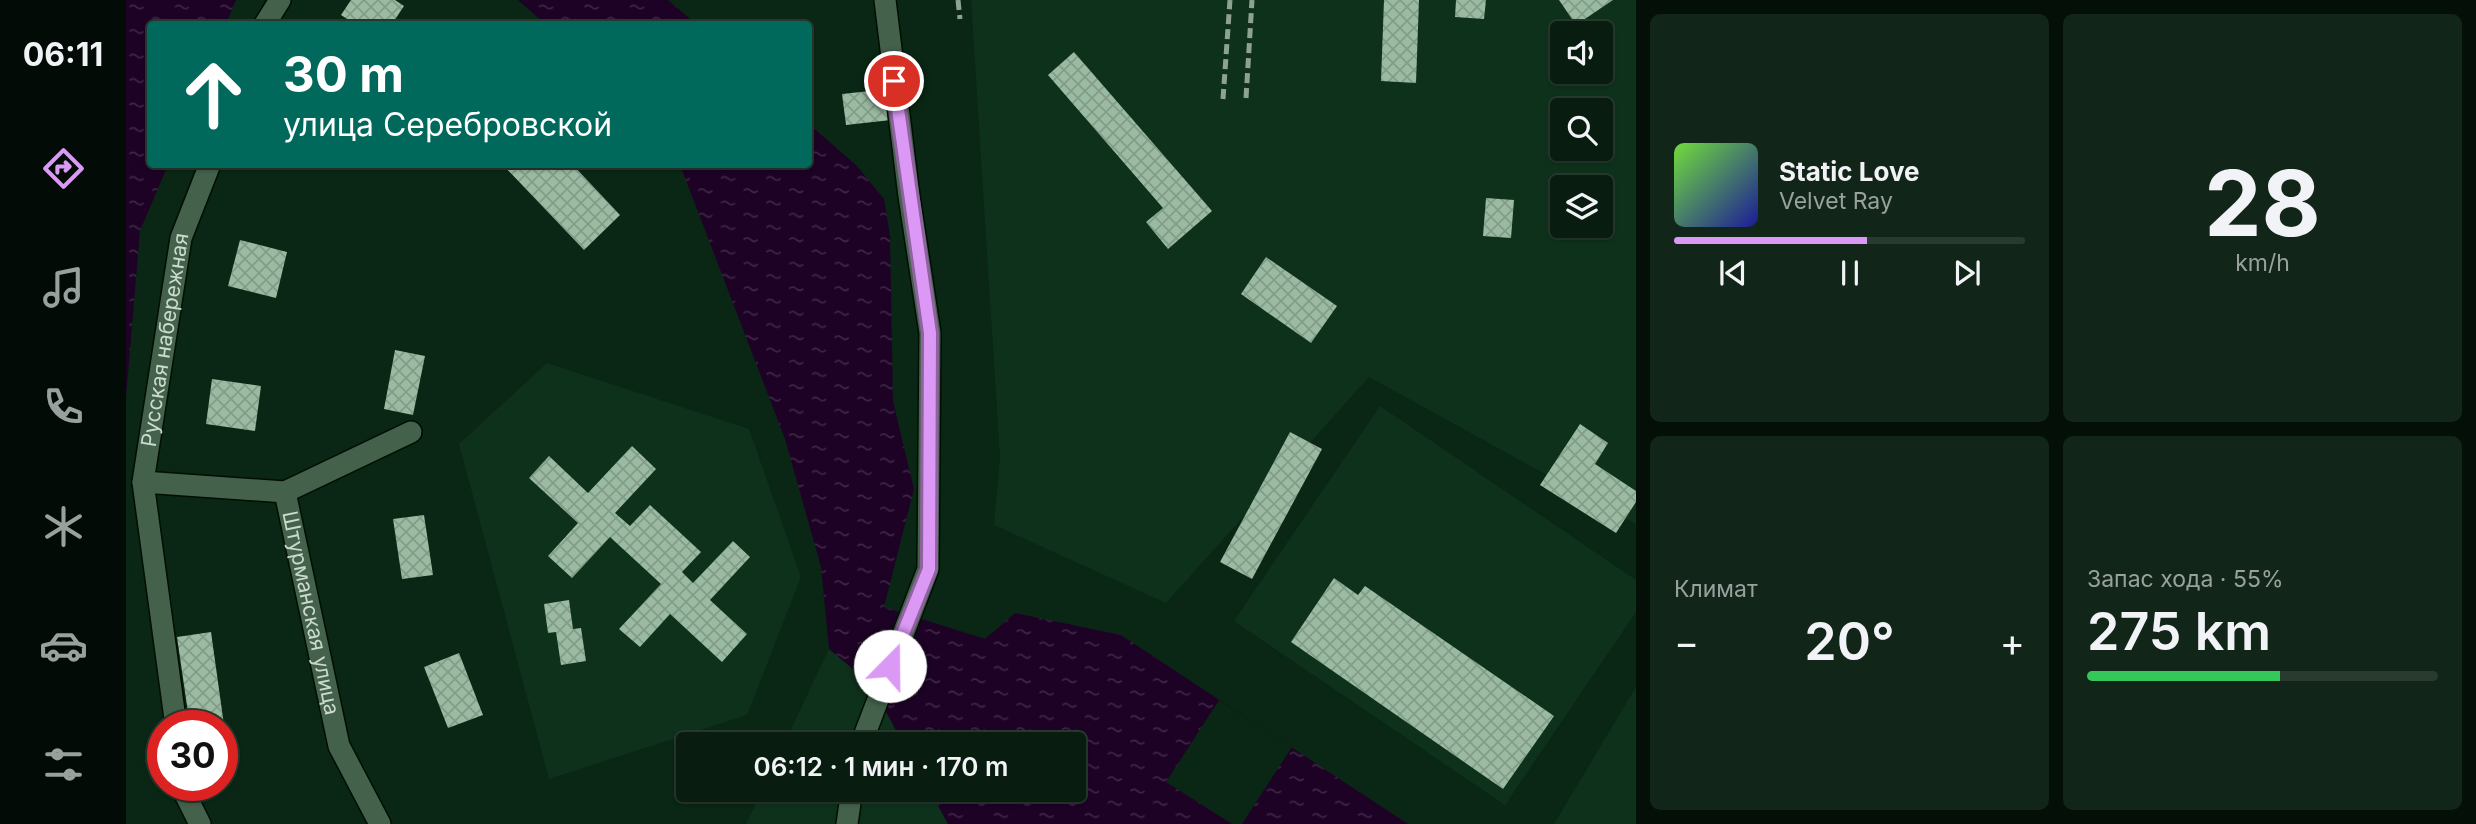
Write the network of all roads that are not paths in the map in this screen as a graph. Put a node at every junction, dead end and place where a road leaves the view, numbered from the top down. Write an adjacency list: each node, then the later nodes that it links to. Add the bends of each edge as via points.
1 (280, 0): 3 (street)
2 (885, 0): 9 (street, via 930,333 929,569)
3 (267, 21)
4 (208, 168): 6 (street, Русская набережная, via 181,238)
5 (411, 432): 7 (street)
6 (143, 482): 7 (street, Штурманская улица); 8 (street, Русская набережная)
7 (285, 492): 13 (street, Штурманская улица, via 339,746)
8 (174, 710)
9 (865, 732)
10 (188, 801): 12 (street)
11 (850, 802): 14 (street)
12 (200, 824)
13 (380, 824)
14 (847, 824)

